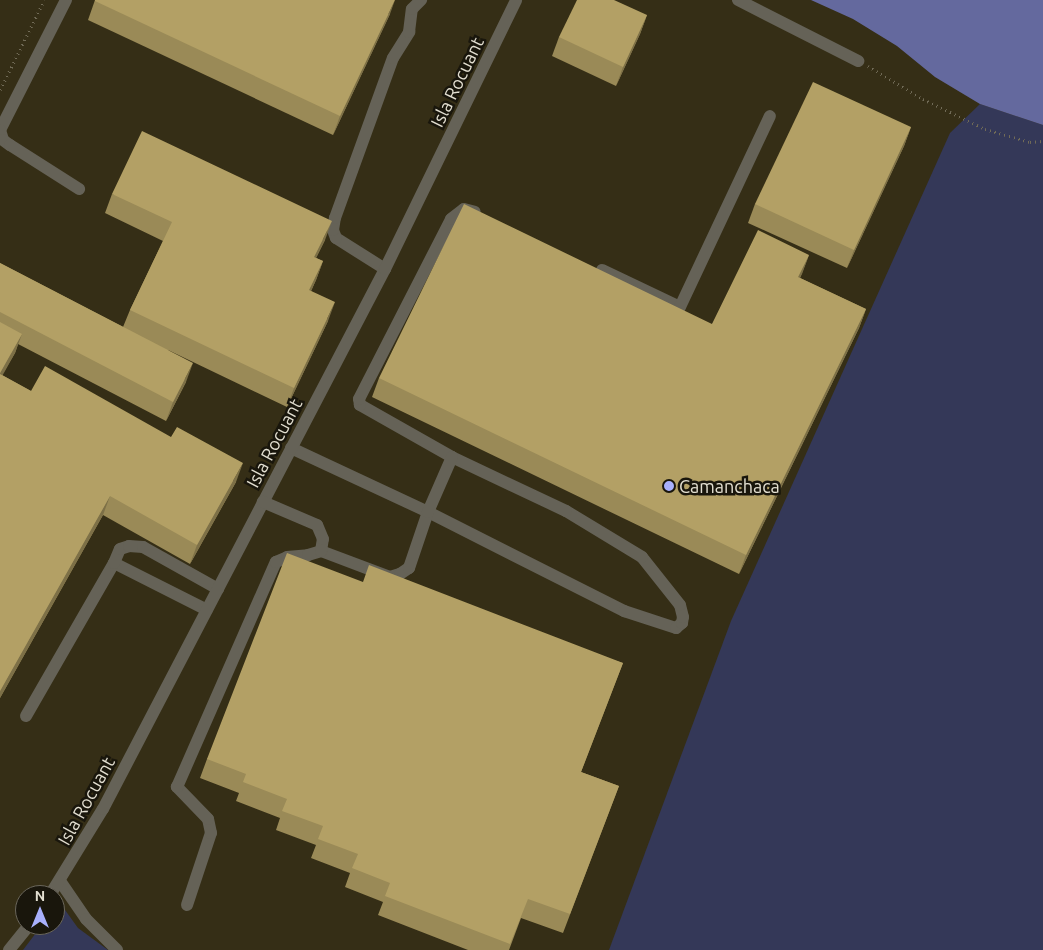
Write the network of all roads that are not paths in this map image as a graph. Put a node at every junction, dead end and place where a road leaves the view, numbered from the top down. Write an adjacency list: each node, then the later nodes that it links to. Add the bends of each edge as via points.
1 (66, 0): 8 (street, via 0,130 3,140 10,146)
2 (422, 0): 5 (street)
3 (516, 0): 11 (street, Isla Rocuant)
4 (738, 0): 6 (street)
5 (407, 4): 11 (street, via 409,32 393,58 333,230 336,238)
6 (858, 60)
7 (770, 116): 10 (street, via 680,307)
8 (79, 188)
9 (488, 218): 13 (street, via 464,209 451,220 359,399 360,405)
10 (593, 266)
11 (386, 269): 12 (street, Isla Rocuant)
12 (292, 448): 14 (street, Isla Rocuant); 15 (street)
13 (452, 457): 15 (street); 15 (street, via 566,511 642,557 680,605 682,622 676,628 624,611)
14 (263, 502): 16 (street, via 317,526 323,539); 18 (street, Isla Rocuant)
15 (428, 512): 16 (street, via 409,568 400,574 390,577)
16 (320, 551): 23 (street, via 276,562 177,787 208,819 211,833)
17 (114, 563): 18 (street, via 120,549 143,547); 19 (street); 20 (street)
18 (218, 589): 19 (street, Isla Rocuant)
19 (207, 610): 21 (street, Isla Rocuant, via 103,809)
20 (26, 716)
21 (60, 881): 22 (street, Isla Rocuant); 26 (street, via 86,919)
22 (57, 885)
23 (187, 905)
24 (21, 935): 25 (street)
25 (9, 950)
26 (117, 950)

